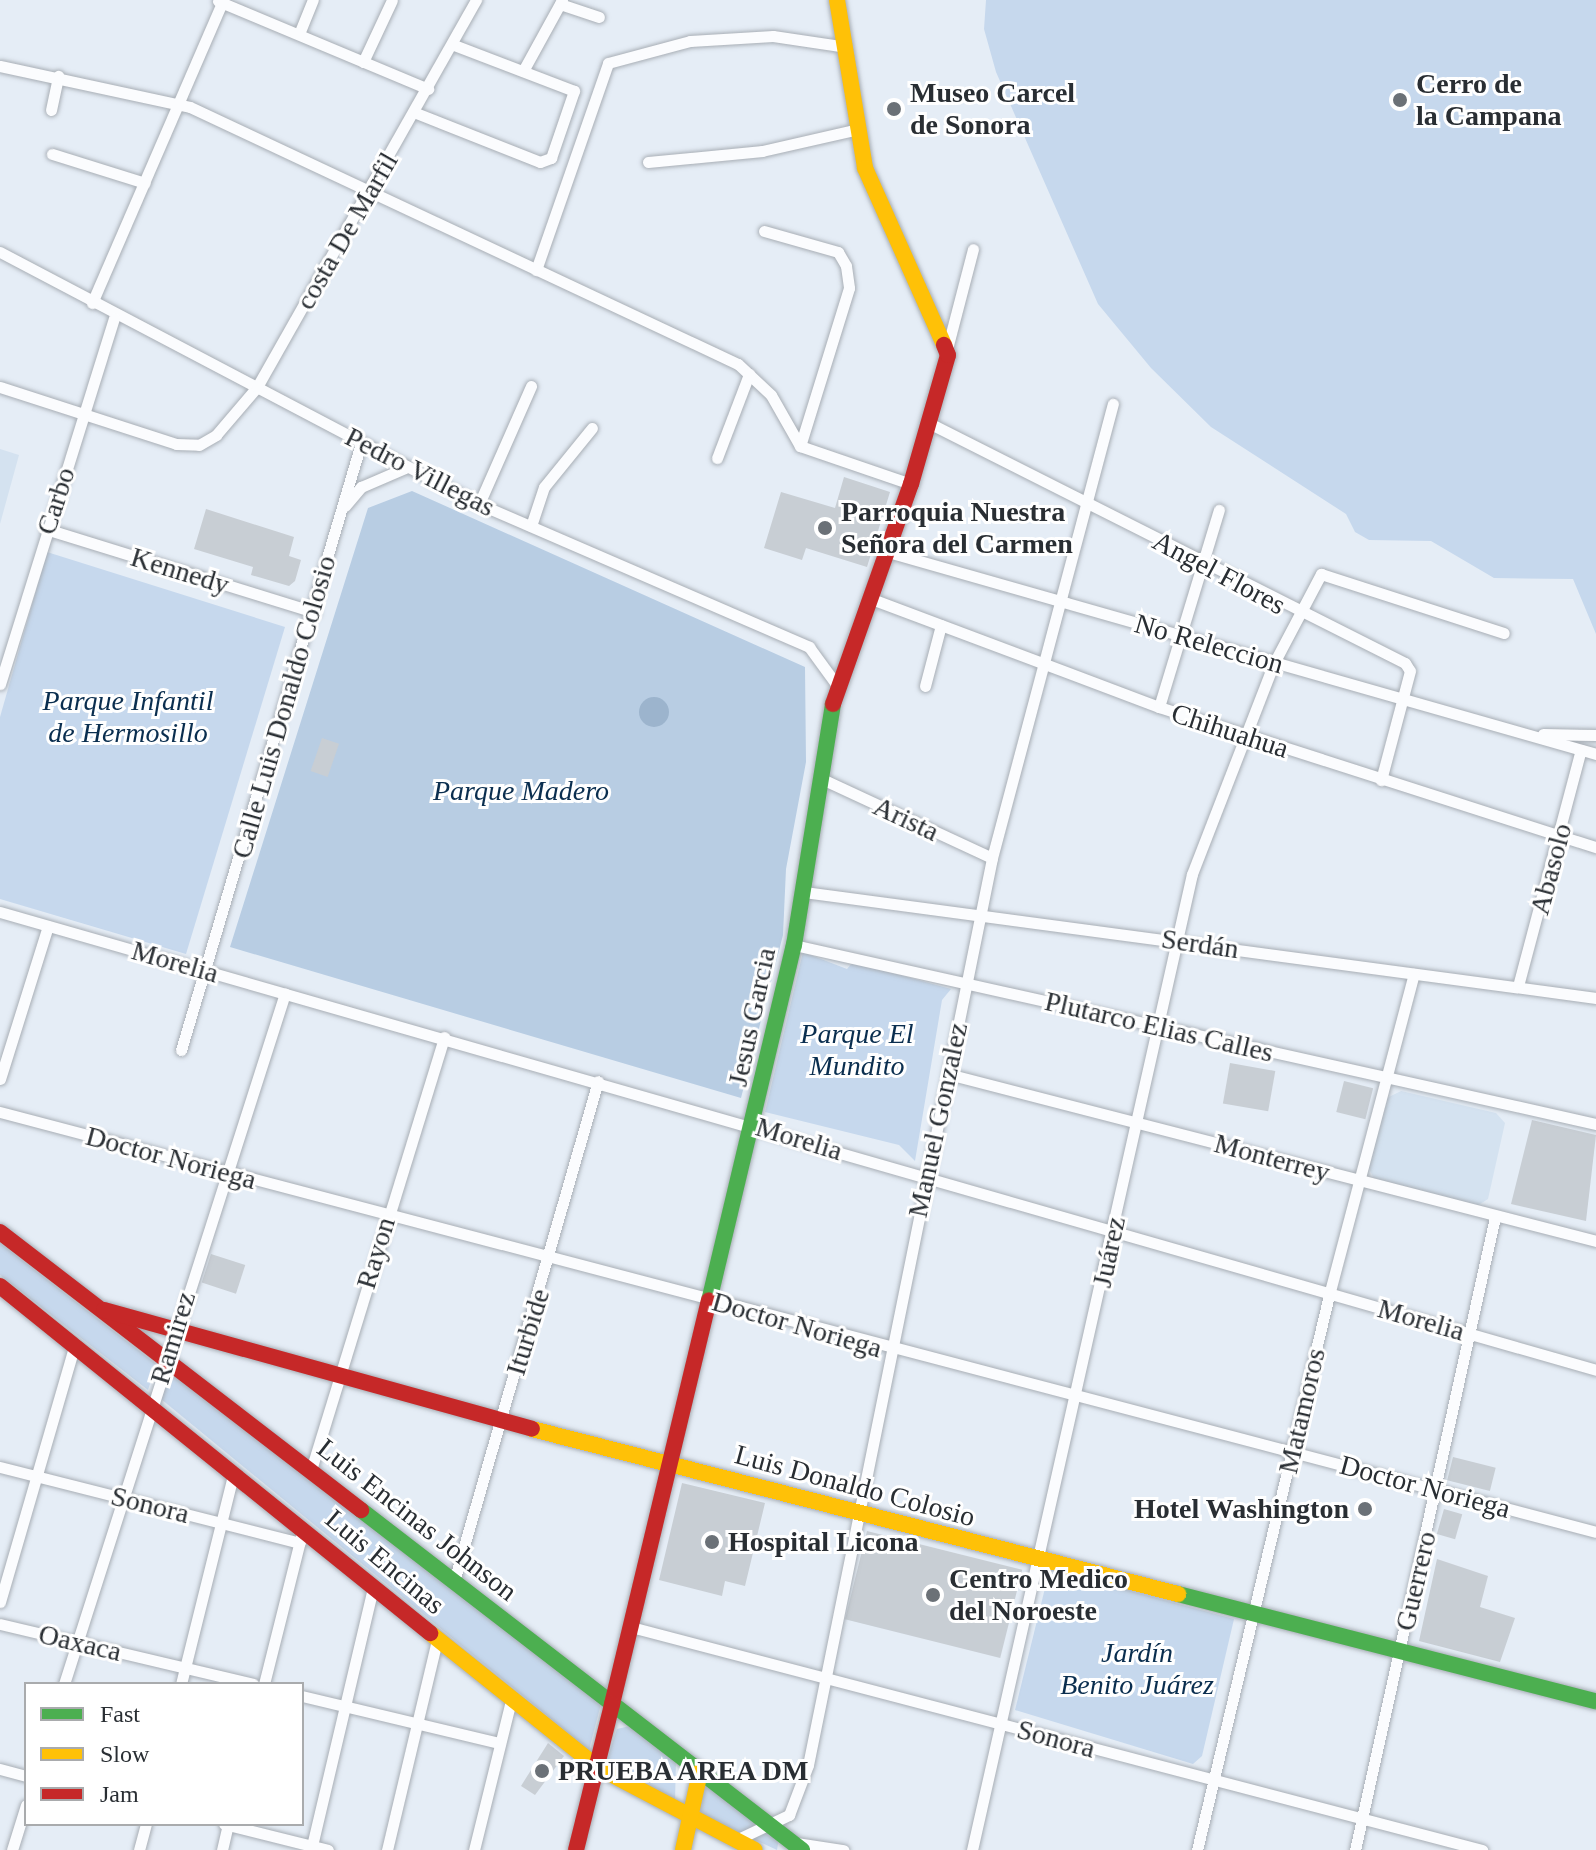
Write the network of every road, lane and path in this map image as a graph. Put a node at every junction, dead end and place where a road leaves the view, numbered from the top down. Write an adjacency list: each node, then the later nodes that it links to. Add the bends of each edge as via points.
1 (313, 0): 8 (street)
2 (392, 0): 11 (street)
3 (476, 0): 9 (street, costa De Marfil)
4 (837, 0): 10 (main road)
5 (221, 1): 8 (street); 16 (street)
6 (561, 2): 7 (street); 13 (street)
7 (599, 17)
8 (299, 34): 11 (street)
9 (454, 45): 13 (street); 15 (street, costa De Marfil)
10 (840, 46): 19 (main road); 27 (street, via 773,36 690,41 608,63)
11 (363, 62): 15 (street)
12 (0, 66): 14 (street)
13 (523, 71): 18 (street, via 569,87 575,97 546,162)
14 (58, 76): 16 (street); 17 (street)
15 (428, 89): 18 (street, costa De Marfil)
16 (180, 102): 22 (street); 23 (street)
17 (51, 110)
18 (416, 113): 23 (street, costa De Marfil)
19 (854, 130): 21 (street, via 762,151); 30 (main road, via 903,267)
20 (52, 154): 22 (street)
21 (648, 162)
22 (145, 183): 28 (street)
23 (369, 191): 27 (street); 34 (street, costa De Marfil)
24 (764, 231): 40 (street, via 838,252 846,266 849,288)
25 (973, 249): 30 (street)
26 (0, 252): 28 (street, Pedro Villegas)
27 (536, 270): 31 (street)
28 (92, 303): 29 (street, Pedro Villegas)
29 (114, 318): 34 (street, Pedro Villegas); 36 (street, Carbo)
30 (948, 345): 37 (main road, Jesus Garcia)
31 (749, 374): 40 (street, via 771,395); 41 (street)
32 (531, 386): 44 (street)
33 (0, 387): 36 (street)
34 (257, 387): 36 (street, costa De Marfil, via 199,445); 39 (street, Pedro Villegas)
35 (1113, 404): 45 (street, Manuel Gonzalez)
36 (84, 416): 49 (street, Carbo)
37 (927, 422): 43 (main road, Jesus Garcia); 45 (street, Angel Flores)
38 (592, 428): 48 (street, via 544,487)
39 (361, 443): 42 (street, Pedro Villegas); 46 (street, Calle Luis Donaldo Colosio)
40 (800, 446): 43 (street)
41 (717, 458)
42 (405, 468): 44 (street, Pedro Villegas); 46 (street, via 361,487)
43 (911, 484): 50 (main road, Jesus Garcia)
44 (479, 504): 48 (street, Pedro Villegas)
45 (1085, 504): 51 (street, Angel Flores); 53 (street, Manuel Gonzalez)
46 (342, 510): 54 (street, Calle Luis Donaldo Colosio)
47 (1219, 510): 51 (street)
48 (531, 526): 63 (street, Pedro Villegas, via 809,647)
49 (46, 529): 54 (street, Kennedy); 59 (street, Carbo)
50 (888, 552): 52 (main road, Jesus Garcia); 53 (street, No Releccion)
51 (1202, 566): 55 (street, Angel Flores); 58 (street)
52 (869, 598): 56 (street, Chihuahua); 63 (main road, Jesus Garcia)
53 (1056, 603): 58 (street, No Releccion); 60 (street, Manuel Gonzalez)
54 (314, 612): 83 (street, Calle Luis Donaldo Colosio)
55 (1296, 614): 57 (street, Juárez, via 1321,574); 61 (street, Juárez); 65 (street, Angel Flores, via 1405,663)
56 (941, 625): 60 (street, Chihuahua); 64 (street)
57 (1504, 633)
58 (1178, 636): 61 (street, No Releccion); 66 (street)
59 (4, 652): 62 (street, Carbo)
60 (1041, 663): 66 (street, Chihuahua); 76 (street, Manuel Gonzalez)
61 (1274, 663): 65 (street, No Releccion); 69 (street, Juárez)
62 (0, 684)
63 (836, 684): 72 (main road, Jesus Garcia)
64 (925, 686)
65 (1404, 699): 67 (street, No Releccion); 73 (street, Angel Flores)
66 (1159, 707): 69 (street, Chihuahua)
67 (1530, 734): 68 (street); 70 (street)
68 (1596, 735)
69 (1245, 737): 73 (street, Chihuahua); 81 (street, Juárez, via 1192,874)
70 (1581, 750): 71 (street); 74 (street, Abasolo)
71 (1596, 754)
72 (822, 779): 76 (street, Arista); 77 (main road, Jesus Garcia)
73 (1381, 780): 74 (street, Chihuahua)
74 (1560, 837): 75 (street, Chihuahua); 86 (street, Abasolo)
75 (1596, 847)
76 (992, 858): 79 (street, Manuel Gonzalez)
77 (804, 892): 79 (street, Serdán); 82 (main road, Jesus Garcia)
78 (0, 912): 80 (street, Morelia)
79 (980, 914): 81 (street, Serdán); 85 (street, Manuel Gonzalez)
80 (48, 926): 83 (street, Morelia); 94 (street)
81 (1178, 941): 84 (street, Serdán); 89 (street, Juárez)
82 (794, 945): 85 (street, Plutarco Elias Calles); 99 (main road, Jesus Garcia)
83 (206, 970): 87 (street, Morelia); 91 (street, Calle Luis Donaldo Colosio)
84 (1414, 974): 86 (street, Serdán); 93 (street, Matamoros)
85 (966, 984): 89 (street, Plutarco Elias Calles); 92 (street, Manuel Gonzalez)
86 (1518, 986): 88 (street, Serdán)
87 (285, 993): 90 (street, Morelia); 100 (street, Ramirez)
88 (1596, 998)
89 (1160, 1027): 93 (street, Plutarco Elias Calles); 97 (street, Juárez)
90 (444, 1037): 95 (street, Morelia); 103 (street, Rayon)
91 (181, 1050)
92 (948, 1074): 97 (street, Monterrey); 101 (street, Manuel Gonzalez)
93 (1385, 1077): 98 (street, Plutarco Elias Calles); 102 (street, Matamoros)
94 (0, 1079)
95 (598, 1081): 99 (street, Morelia); 108 (street, Iturbide)
96 (0, 1112): 100 (street, Doctor Noriega)
97 (1139, 1123): 102 (street, Monterrey); 105 (street, Juárez)
98 (1596, 1124)
99 (754, 1125): 101 (street, Morelia); 111 (main road, Jesus Garcia)
100 (224, 1172): 103 (street, Doctor Noriega); 113 (street, Ramirez)
101 (927, 1178): 105 (street, Morelia); 116 (street, Manuel Gonzalez)
102 (1358, 1181): 104 (street, Monterrey); 110 (street, Matamoros)
103 (387, 1217): 108 (street, Doctor Noriega); 119 (street, Rayon)
104 (1495, 1217): 107 (street, Monterrey); 114 (street, Guerrero)
105 (1113, 1229): 110 (street, Morelia); 120 (street, Juárez)
106 (0, 1232): 112 (main road, Luis Encinas Johnson)
107 (1596, 1241)
108 (550, 1259): 111 (street, Doctor Noriega); 122 (street, Iturbide)
109 (0, 1286): 115 (main road, Luis Encinas)
110 (1329, 1295): 114 (street, Morelia); 123 (street, Matamoros)
111 (711, 1301): 116 (street, Doctor Noriega); 124 (main road, Jesus Garcia)
112 (103, 1309): 113 (main road, Luis Donaldo Colosio); 117 (main road, Luis Encinas Johnson)
113 (175, 1332): 117 (street, Ramirez); 119 (main road, Luis Donaldo Colosio)
114 (1472, 1335): 118 (street, Morelia); 129 (street, Guerrero)
115 (75, 1344): 121 (main road, Luis Encinas); 128 (street)
116 (890, 1351): 120 (street, Doctor Noriega); 131 (street, Manuel Gonzalez)
117 (167, 1358): 121 (street, Ramirez); 127 (main road, Luis Encinas Johnson)
118 (1596, 1370)
119 (339, 1376): 122 (main road, Luis Donaldo Colosio); 127 (street, Rayon)
120 (1078, 1398): 123 (street, Doctor Noriega); 135 (street, Juárez)
121 (153, 1403): 126 (main road, Luis Encinas); 130 (street, Ramirez)
122 (501, 1421): 124 (main road, Luis Donaldo Colosio); 136 (street, Iturbide)
123 (1293, 1451): 129 (street, Doctor Noriega); 139 (street, Matamoros)
124 (671, 1464): 131 (main road, Luis Donaldo Colosio); 141 (main road, Jesus Garcia)
125 (0, 1467): 128 (street, Sonora)
126 (235, 1469): 132 (street); 134 (main road, Luis Encinas)
127 (311, 1470): 136 (main road, Luis Encinas Johnson)
128 (37, 1476): 130 (street, Sonora); 138 (street)
129 (1437, 1490): 133 (street, Doctor Noriega); 144 (street, Guerrero)
130 (122, 1498): 132 (street, Sonora); 143 (street, Ramirez)
131 (859, 1512): 135 (main road, Luis Donaldo Colosio); 146 (street, Manuel Gonzalez)
132 (221, 1523): 134 (street, Sonora); 145 (street)
133 (1596, 1532)
134 (302, 1535): 137 (main road, Luis Encinas); 150 (street)
135 (1042, 1562): 139 (main road, Luis Donaldo Colosio); 157 (street, Juárez)
136 (454, 1581): 154 (main road, Luis Encinas Johnson)
137 (373, 1588): 142 (main road, Luis Encinas); 155 (street)
138 (0, 1602)
139 (1255, 1614): 144 (main road, Luis Donaldo Colosio); 163 (street, Matamoros)
140 (0, 1624): 143 (street, Oaxaca)
141 (631, 1627): 146 (street, Sonora); 154 (main road, Jesus Garcia)
142 (437, 1640): 152 (main road, Luis Encinas); 156 (street)
143 (77, 1643): 145 (street, Oaxaca); 147 (street, Ramirez)
144 (1400, 1651): 153 (main road, Luis Donaldo Colosio); 165 (street, Guerrero)
145 (185, 1668): 148 (street); 149 (street, Oaxaca)
146 (825, 1678): 157 (street, Sonora); 167 (street, Manuel Gonzalez, via 796,1804)
147 (65, 1682)
148 (182, 1682)
149 (244, 1682)
150 (265, 1682)
151 (304, 1696): 155 (street)
152 (511, 1700): 158 (street); 159 (main road, Luis Encinas)
153 (1596, 1701)
154 (612, 1704): 159 (main road, Jesus Garcia); 161 (main road, Luis Encinas Johnson)
155 (345, 1706): 156 (street); 173 (street)
156 (418, 1725): 158 (street); 178 (street)
157 (1002, 1725): 163 (street, Sonora); 184 (street, Juárez)
158 (499, 1743): 179 (street)
159 (597, 1767): 166 (main road, Luis Encinas); 180 (main road, Jesus Garcia)
160 (0, 1769): 162 (street)
161 (700, 1772): 166 (main road); 167 (main road, Luis Encinas Johnson)
162 (24, 1775)
163 (1213, 1779): 165 (street, Sonora); 185 (street, Matamoros)
164 (24, 1811): 174 (street)
165 (1363, 1819): 186 (street, Guerrero); 187 (street, Sonora)
166 (691, 1820): 171 (main road, Luis Encinas); 181 (main road)
167 (768, 1825): 171 (street, Manuel Gonzalez); 172 (main road, Luis Encinas Johnson)
168 (145, 1826): 175 (street)
169 (227, 1826): 176 (street)
170 (234, 1826): 173 (street)
171 (735, 1840): 182 (main road, Luis Encinas)
172 (798, 1847): 183 (street)
173 (311, 1848): 177 (street)
174 (12, 1850)
175 (139, 1850)
176 (222, 1850)
177 (328, 1850)
178 (387, 1850)
179 (474, 1850)
180 (576, 1850)
181 (683, 1850)
182 (755, 1850)
183 (843, 1850)
184 (972, 1850)
185 (1197, 1850)
186 (1355, 1850)
187 (1482, 1850)

